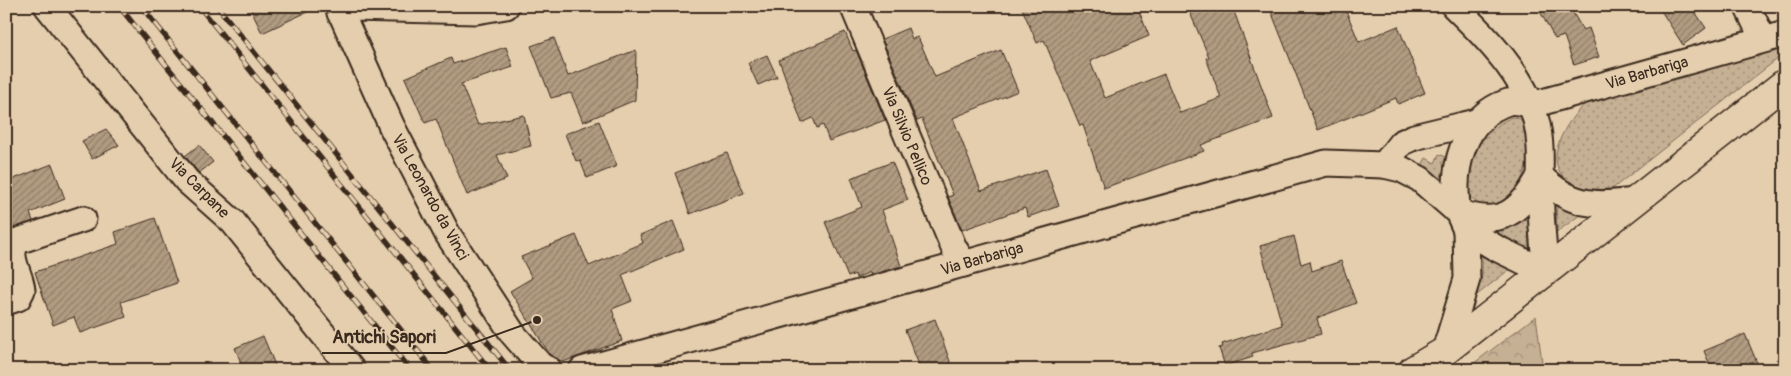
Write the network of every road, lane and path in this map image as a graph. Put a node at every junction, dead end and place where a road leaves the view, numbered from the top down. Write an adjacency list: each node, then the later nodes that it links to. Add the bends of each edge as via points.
1 (47, 6): 20 (street, Via Carpane, via 187,181 233,222)
2 (506, 6): 6 (street, via 476,11)
3 (853, 6): 16 (street, Via Silvio Pellico, via 954,248)
4 (1454, 6): 9 (street, via 1487,38)
5 (1747, 6): 7 (street, Via Barbariga)
6 (339, 10): 21 (street, Via Leonardo da Vinci, via 392,128 447,233 513,334 541,366)
7 (1774, 37): 9 (street, Via Barbariga)
8 (1785, 83): 13 (main road)
9 (1531, 104): 10 (street, Via Barbariga, via 1510,101); 12 (street, via 1540,136)
10 (1480, 121): 11 (street, Via Barbariga, via 1414,137 1401,143); 15 (street, Via Barbariga, via 1467,137 1460,155 1455,190)
11 (1384, 165): 15 (street, Via Barbariga, via 1401,169 1420,180); 16 (street, Via Barbariga, via 1326,163)
12 (1540, 176): 13 (street, via 1572,200 1600,205); 15 (street, via 1529,196 1513,212 1498,219 1471,217); 17 (street)
13 (1634, 201): 17 (main road)
14 (83, 219): 18 (street, via 18,241 12,256 22,290 18,298)
15 (1462, 221): 17 (street, Via Barbariga, via 1496,248); 19 (street, Via Barbariga, via 1467,279)
16 (964, 264): 22 (street, Via Barbariga)
17 (1546, 272): 19 (main road)
18 (6, 302)
19 (1445, 351): 23 (main road)
20 (352, 370)
21 (549, 370)
22 (582, 370)
23 (1413, 370)

